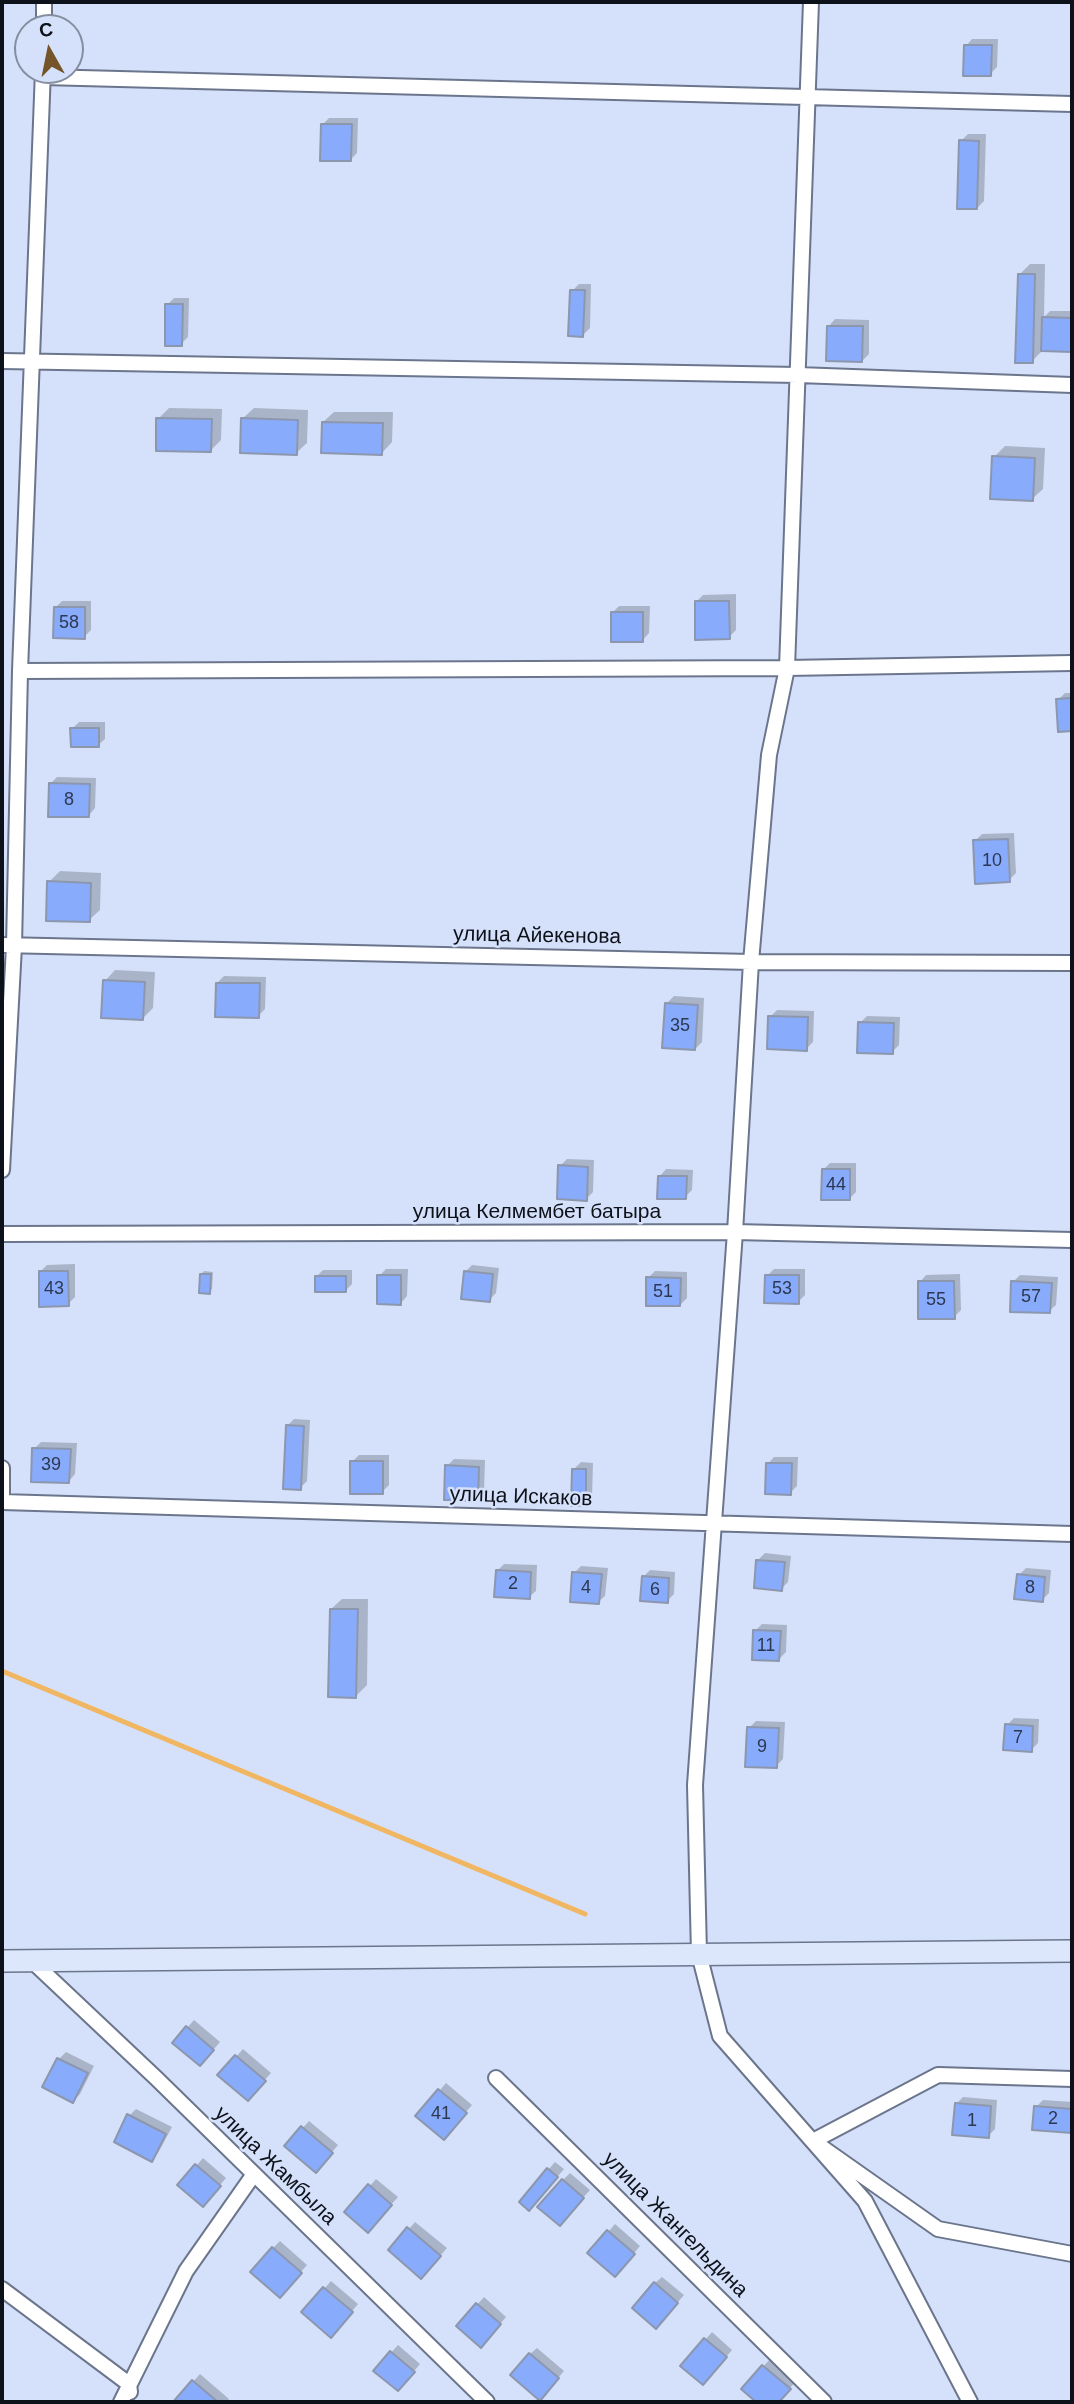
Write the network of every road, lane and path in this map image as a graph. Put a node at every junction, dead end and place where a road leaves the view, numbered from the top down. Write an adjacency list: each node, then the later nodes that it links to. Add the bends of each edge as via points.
1 (811, 2): 4 (street)
2 (84, 74): 4 (street)
3 (43, 84): 7 (street)
4 (808, 98): 5 (street); 8 (street)
5 (1072, 104)
6 (2, 361): 7 (street)
7 (33, 361): 8 (street); 12 (street)
8 (798, 375): 9 (street); 11 (street)
9 (1072, 385)
10 (1072, 663): 11 (street)
11 (787, 668): 12 (street); 14 (street, via 769,755)
12 (20, 671): 13 (street)
13 (8, 946): 14 (street, улица Айекенова); 16 (street)
14 (751, 962): 15 (street, улица Айекенова); 17 (street)
15 (1072, 963)
16 (2, 1170)
17 (736, 1232): 18 (street, улица Келмембет батыра); 19 (street, улица Келмембет батыра); 21 (street)
18 (2, 1234)
19 (1072, 1240)
20 (2, 1468): 21 (street, улица Искаков, via 2,1502)
21 (714, 1524): 22 (street, улица Искаков); 24 (street, via 695,1785)
22 (1072, 1534)
23 (1072, 1951): 24 (main road)
24 (699, 1954): 26 (main road); 29 (street, via 720,2036)
25 (2, 1961): 26 (main road)
26 (33, 1961): 30 (street, улица Жамбыла)
27 (496, 2078): 37 (street, улица Жангельдина)
28 (1072, 2080): 29 (street, via 938,2075)
29 (813, 2141): 31 (street, via 938,2230); 38 (street, via 865,2201)
30 (254, 2174): 33 (street, via 186,2271); 36 (street, улица Жамбыла)
31 (1072, 2254)
32 (2, 2289): 33 (street)
33 (129, 2384): 34 (street); 35 (street)
34 (121, 2402)
35 (131, 2402)
36 (487, 2402)
37 (824, 2402)
38 (970, 2402)

